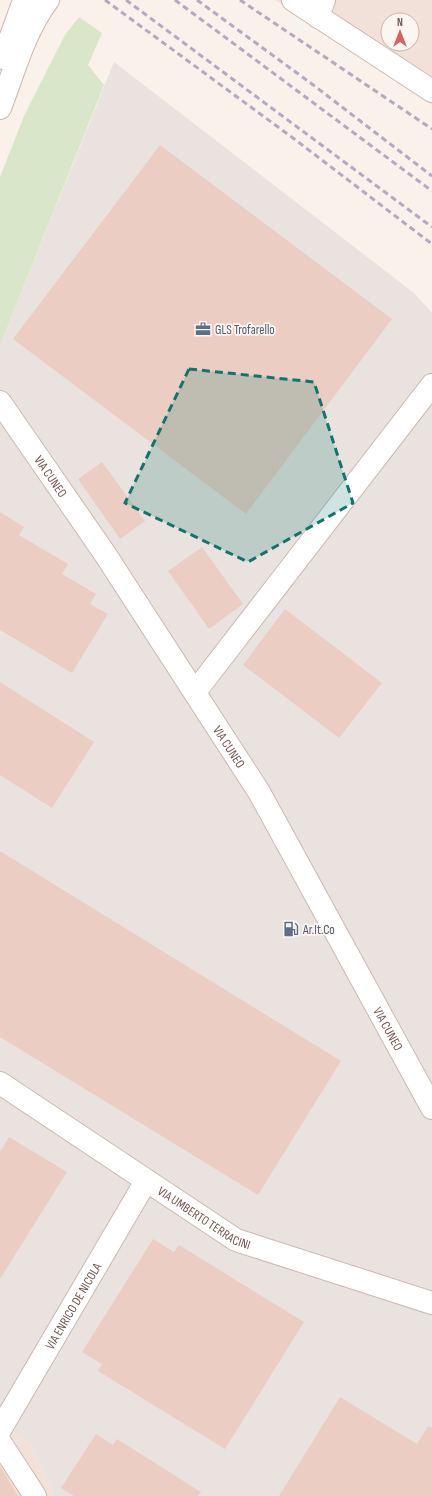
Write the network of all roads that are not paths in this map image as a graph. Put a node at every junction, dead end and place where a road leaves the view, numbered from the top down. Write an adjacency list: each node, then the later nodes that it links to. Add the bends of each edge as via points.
1 (293, 0): 3 (street)
2 (33, 5): 4 (street); 6 (street, via 24,42)
3 (321, 9): 5 (street)
4 (0, 67)
5 (432, 91)
6 (0, 108)
7 (432, 385): 9 (street)
8 (0, 402): 9 (street, VIA CUNEO, via 105,554)
9 (194, 692): 11 (street, VIA CUNEO, via 259,792)
10 (0, 1084): 12 (street, VIA UMBERTO TERRACINI)
11 (432, 1108)
12 (146, 1180): 13 (street, VIA UMBERTO TERRACINI, via 236,1240); 14 (street, VIA ENRICO DE NICOLA)
13 (432, 1303)
14 (0, 1430)
15 (0, 1442): 16 (street)
16 (35, 1496)

